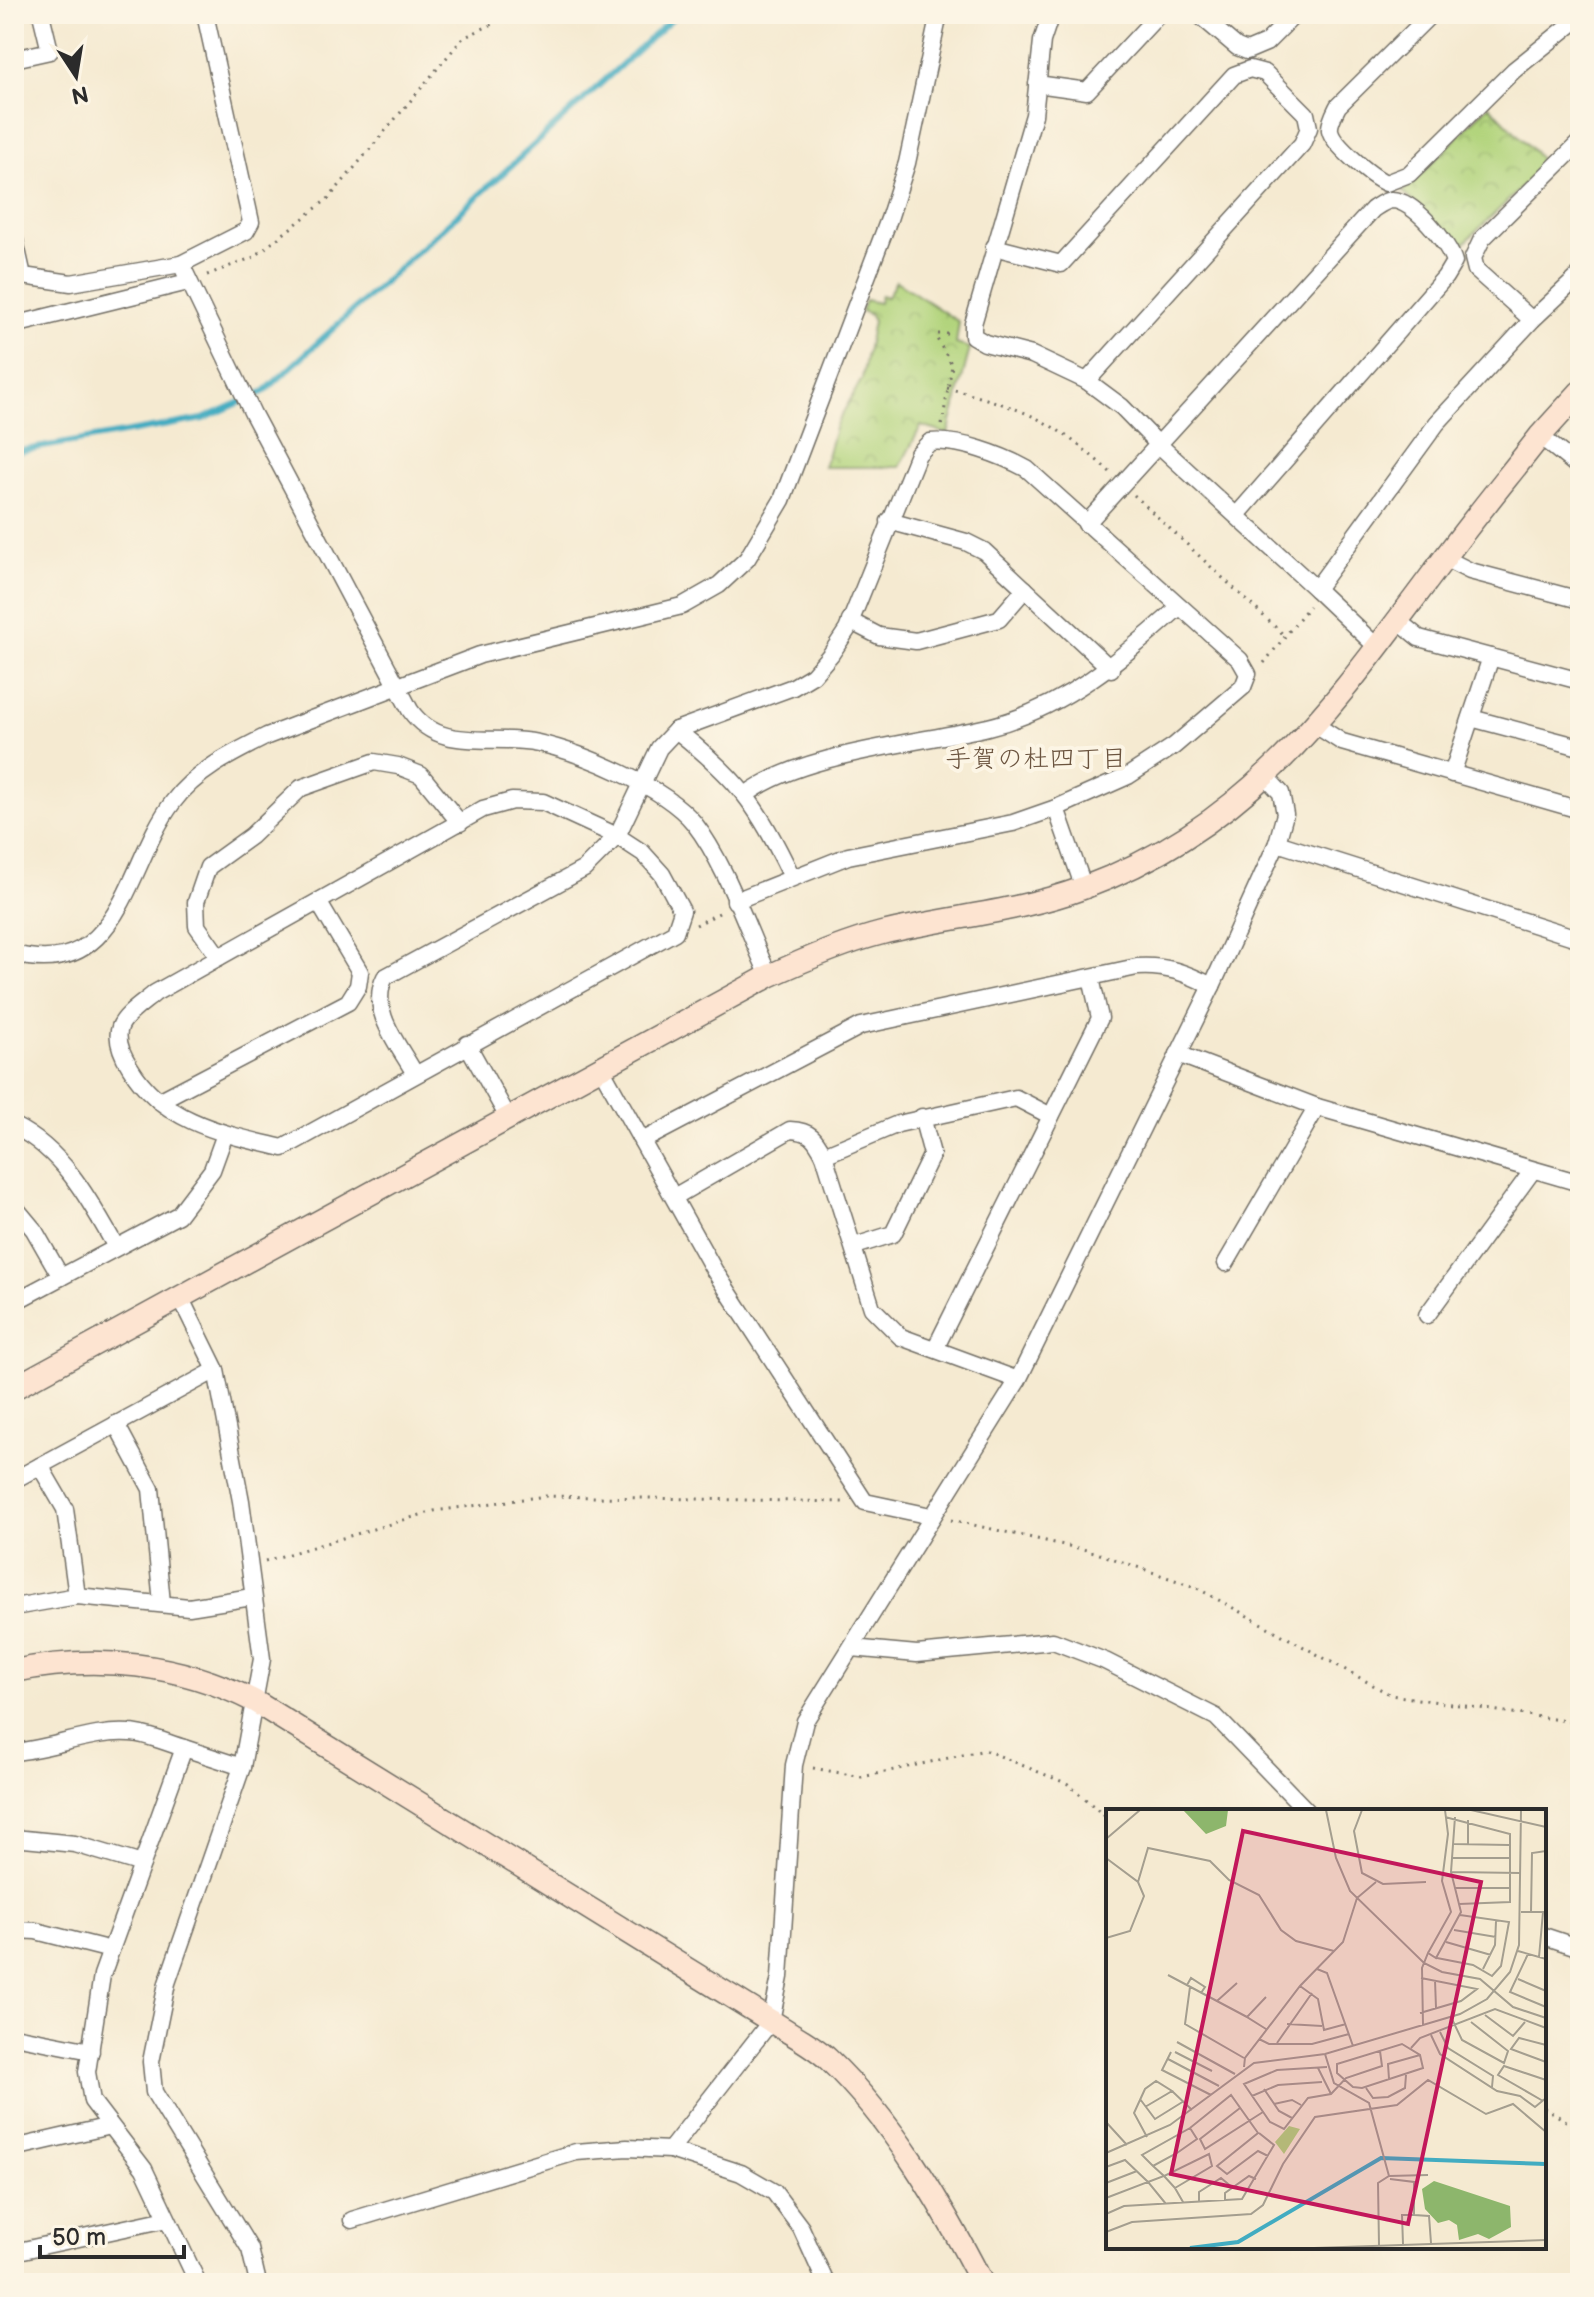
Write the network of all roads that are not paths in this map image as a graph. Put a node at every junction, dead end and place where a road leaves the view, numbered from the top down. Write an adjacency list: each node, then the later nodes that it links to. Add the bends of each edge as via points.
1 (41, 14): 10 (street, via 50,51)
2 (205, 14): 15 (street, via 251,222 246,231)
3 (939, 14): 39 (street, via 907,163 889,219 782,500 747,559 709,591 660,614 480,655)
4 (1051, 14): 11 (street)
5 (1159, 14): 11 (street, via 1087,91)
6 (1198, 14): 7 (street, via 1247,51 1266,43)
7 (1295, 14)
8 (1431, 14): 9 (street, via 1338,106 1330,125 1335,140 1386,183 1409,174 1514,70)
9 (1580, 17)
10 (14, 59)
11 (1037, 84): 14 (street, via 1034,115)
12 (1580, 142): 18 (street, via 1482,239 1473,258 1476,270)
13 (14, 236): 15 (street, via 23,276 49,281 90,282)
14 (994, 247): 20 (street, via 973,336); 20 (street, via 1061,264 1234,75 1250,69 1265,73 1306,114 1309,128 1302,144)
15 (181, 264): 17 (street)
16 (1580, 275): 18 (street)
17 (188, 282): 19 (street); 39 (street)
18 (1532, 320): 30 (street, via 1437,423)
19 (14, 325)
20 (1087, 381): 23 (street)
21 (1580, 392): 22 (street)
22 (1540, 436): 24 (street); 28 (street)
23 (1159, 445): 25 (street); 25 (street, via 1373,209 1392,200 1407,204 1450,247 1454,262); 27 (street)
24 (1580, 468)
25 (1237, 515): 30 (street)
26 (889, 521): 27 (street, via 918,454 930,442 942,440 1027,469); 29 (street, via 984,551); 33 (street)
27 (1086, 524): 32 (street)
28 (1444, 558): 31 (street, via 1470,571); 34 (street)
29 (1025, 589): 33 (street, via 999,619 916,641 879,636); 37 (street)
30 (1316, 589): 35 (street)
31 (1580, 600)
32 (1178, 608): 37 (street); 48 (street, via 1240,660 1248,674 1243,687 1174,746 1128,776)
33 (850, 621): 42 (street, via 813,675 768,699)
34 (1398, 621): 35 (street); 36 (street, via 1419,638)
35 (1377, 647): 41 (street)
36 (1491, 657): 38 (street); 40 (street)
37 (1111, 669): 47 (street, via 990,727 862,752 761,783)
38 (1580, 681)
39 (396, 685): 46 (street, via 421,726 435,734 536,743); 58 (street, via 267,736 209,768 189,783 163,816 125,899 92,942 48,958)
40 (1471, 718): 43 (street); 44 (street)
41 (1317, 726): 44 (street, via 1342,742); 45 (street)
42 (676, 730): 46 (street, via 659,748); 47 (street)
43 (1580, 747)
44 (1452, 774): 49 (street)
45 (1267, 778): 52 (street, via 1285,803); 54 (street, via 1180,840)
46 (643, 785): 51 (street); 55 (street, via 693,822)
47 (747, 794): 53 (street)
48 (1056, 808): 53 (street, via 1013,823 848,856); 54 (street)
49 (1580, 810)
50 (460, 823): 51 (street, via 512,801 543,802); 56 (street); 59 (street, via 421,775 398,766 374,762 301,788 251,836 208,867 196,902 197,926)
51 (617, 836): 63 (street, via 662,874 682,911 675,932); 66 (street, via 584,869 385,977 377,992 379,1009)
52 (1277, 843): 57 (street); 62 (street)
53 (792, 877): 55 (street)
54 (1084, 888): 60 (street, via 880,933)
55 (735, 901): 60 (street)
56 (319, 903): 59 (street); 67 (street, via 360,972 348,1002)
57 (1580, 939)
58 (14, 954)
59 (219, 957): 67 (street, via 155,993 121,1023 121,1052)
60 (769, 976): 65 (street)
61 (1091, 978): 62 (street, via 1157,965); 69 (street, via 1100,1018); 74 (street, via 861,1026)
62 (1212, 986): 64 (street)
63 (467, 1044): 66 (street); 71 (street)
64 (1178, 1054): 68 (street); 89 (street)
65 (601, 1068): 71 (street); 74 (street)
66 (415, 1074): 73 (street, via 283,1148)
67 (159, 1101): 73 (street, via 177,1115)
68 (1317, 1107): 76 (street); 82 (street)
69 (1051, 1116): 70 (street, via 1016,1098); 87 (street)
70 (922, 1117): 75 (street); 80 (street, via 932,1154 893,1234)
71 (509, 1119): 84 (street)
72 (14, 1126): 81 (street, via 31,1134 72,1174)
73 (225, 1134): 81 (street, via 212,1170 178,1215)
74 (642, 1141): 78 (street)
75 (824, 1155): 78 (street, via 814,1136 790,1130); 80 (street)
76 (1533, 1170): 77 (street); 86 (street)
77 (1580, 1183)
78 (674, 1197): 94 (street, via 714,1270 865,1502)
79 (14, 1206): 83 (street)
80 (855, 1246): 87 (street, via 872,1308 901,1337)
81 (116, 1247): 83 (street)
82 (1226, 1263)
83 (61, 1277): 85 (street)
84 (181, 1299): 88 (street); 90 (street)
85 (14, 1302)
86 (1427, 1315)
87 (935, 1349): 89 (street)
88 (216, 1370): 91 (street); 96 (street, via 235,1458)
89 (1018, 1380): 94 (street)
90 (14, 1388)
91 (116, 1424): 92 (street); 97 (street, via 151,1489)
92 (40, 1466): 93 (street); 95 (street, via 65,1509)
93 (14, 1480)
94 (931, 1516): 99 (street)
95 (77, 1596): 97 (street); 98 (street)
96 (252, 1597): 97 (street, via 189,1607); 101 (street, via 262,1659)
97 (162, 1603)
98 (14, 1607)
99 (852, 1648): 105 (street, via 917,1654 1053,1641 1216,1717); 112 (street, via 805,1721 794,1765 780,1977)
100 (14, 1671): 101 (street, via 80,1662 126,1663 223,1685)
101 (254, 1701): 104 (street); 112 (street)
102 (184, 1748): 103 (street, via 115,1732 45,1750); 104 (street); 107 (street)
103 (14, 1752)
104 (242, 1767): 122 (street, via 167,1983 151,2062 154,2092 250,2249)
105 (1305, 1809)
106 (14, 1838): 107 (street, via 75,1844)
107 (142, 1864): 111 (street)
108 (14, 1930): 111 (street)
109 (1546, 1937): 110 (street)
110 (1580, 1948)
111 (111, 1950): 114 (street)
112 (771, 2021): 117 (street); 124 (street, via 826,2057 873,2108 918,2172)
113 (14, 2036): 114 (street)
114 (91, 2051): 115 (street, via 87,2072 92,2101)
115 (110, 2126): 116 (street); 118 (street, via 144,2169)
116 (14, 2148)
117 (670, 2150): 119 (street, via 576,2152); 123 (street, via 741,2173 774,2192 801,2228)
118 (167, 2219): 120 (street); 121 (street)
119 (352, 2220)
120 (14, 2252)
121 (198, 2283)
122 (258, 2283)
123 (826, 2283)
124 (982, 2283)

